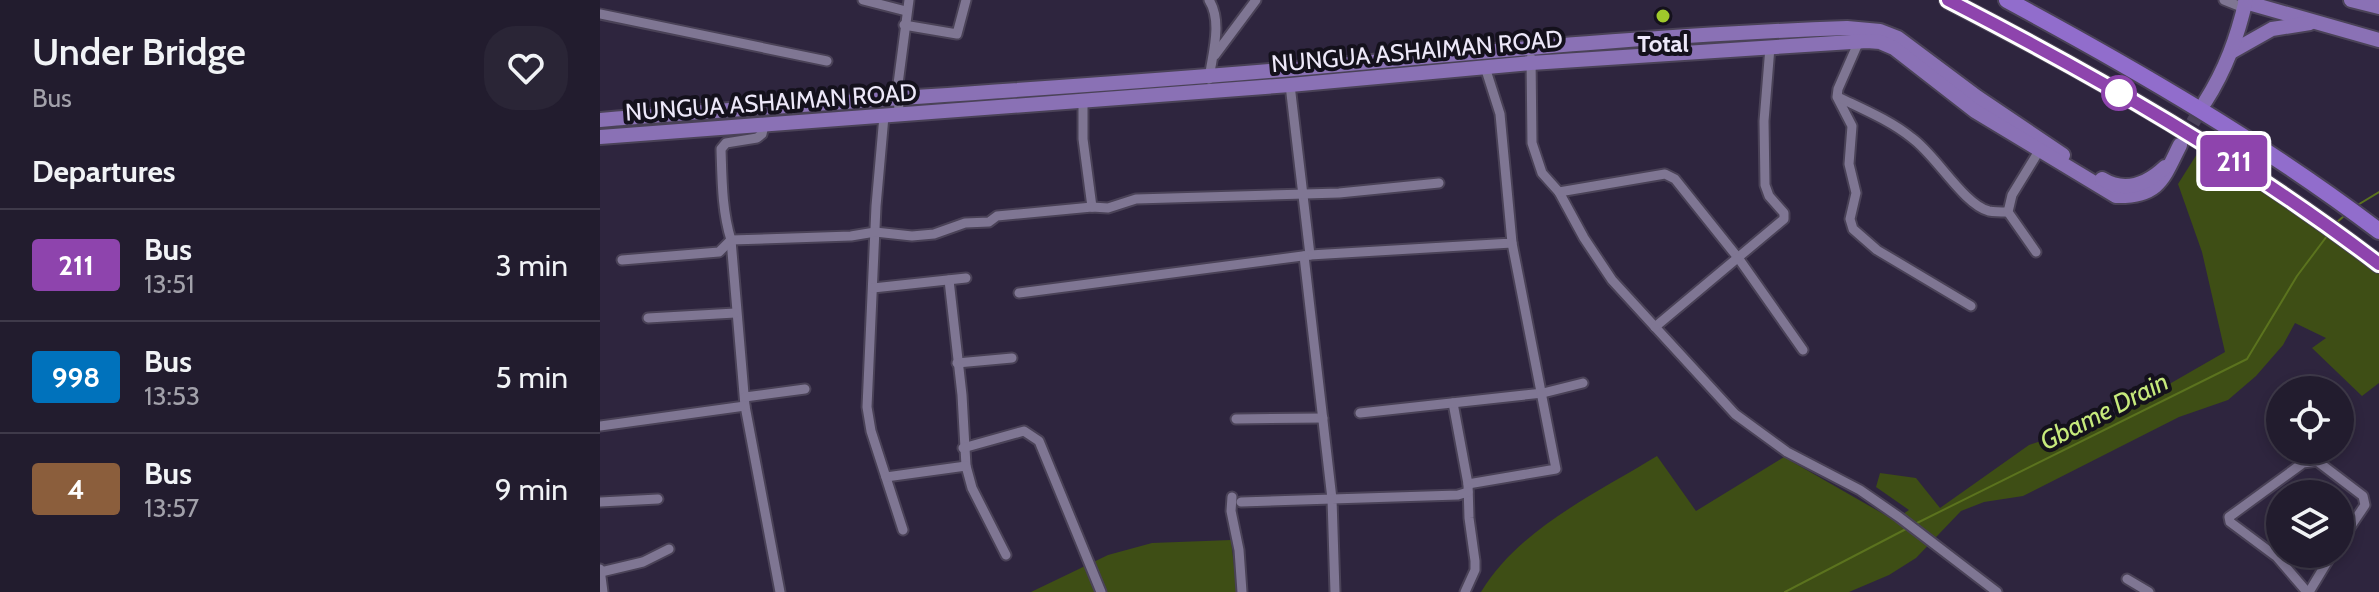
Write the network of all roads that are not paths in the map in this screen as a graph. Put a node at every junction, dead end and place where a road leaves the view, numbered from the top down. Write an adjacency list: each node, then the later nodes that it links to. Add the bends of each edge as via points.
1 (863, 0): 12 (street)
2 (909, 0): 12 (street)
3 (966, 0): 15 (street, via 957,34)
4 (1209, 0): 21 (street)
5 (1256, 0): 21 (street)
6 (1948, 0): 51 (highway, via 2099,81 2246,169)
7 (2007, 0): 43 (highway, via 2173,94)
8 (2224, 0): 10 (street)
9 (2351, 0): 11 (main road)
10 (2245, 3): 14 (main road); 20 (main road)
11 (2379, 7)
12 (906, 11): 15 (street)
13 (600, 14): 22 (street)
14 (2318, 23): 16 (main road); 20 (main road, via 2272,29)
15 (904, 25): 28 (street)
16 (2379, 40)
17 (1859, 41): 19 (main road, NUNGUA ASHAIMAN ROAD); 29 (street); 36 (main road, NUNGUA ASHAIMAN ROAD, via 1894,48 1975,111)
18 (1531, 46): 23 (street); 25 (main road, NUNGUA ASHAIMAN ROAD); 36 (main road, NUNGUA ASHAIMAN ROAD, via 1820,29 1880,31 1912,47)
19 (1770, 47): 23 (main road, NUNGUA ASHAIMAN ROAD); 49 (street, via 1765,185 1784,219)
20 (2233, 51): 31 (main road)
21 (1215, 55): 25 (street)
22 (827, 61)
23 (1531, 63): 24 (main road, NUNGUA ASHAIMAN ROAD); 39 (street, via 1532,143 1542,173)
24 (1485, 67): 26 (main road, NUNGUA ASHAIMAN ROAD); 46 (street, via 1500,114)
25 (1209, 75): 27 (street); 28 (main road, NUNGUA ASHAIMAN ROAD)
26 (1290, 85): 27 (main road, NUNGUA ASHAIMAN ROAD); 40 (street)
27 (1208, 91): 30 (main road, NUNGUA ASHAIMAN ROAD)
28 (897, 97): 32 (street); 33 (main road, NUNGUA ASHAIMAN ROAD)
29 (1837, 97): 42 (street, via 1911,136 1980,207); 56 (street, via 1852,126 1853,229 1877,250)
30 (1083, 100): 32 (main road, NUNGUA ASHAIMAN ROAD); 41 (street)
31 (2205, 102)
32 (891, 115): 34 (main road, NUNGUA ASHAIMAN ROAD); 44 (street)
33 (600, 120)
34 (764, 125): 35 (main road, NUNGUA ASHAIMAN ROAD); 45 (street, via 757,138 726,143 721,149)
35 (600, 137)
36 (2041, 147): 37 (main road, NUNGUA ASHAIMAN ROAD, via 2116,196 2144,195 2158,187); 42 (street, via 2012,195)
37 (2177, 152)
38 (1439, 183): 40 (street)
39 (1559, 192): 49 (street, via 1665,174 1684,188); 59 (street, via 1612,280)
40 (1302, 195): 41 (street, via 1136,199 1115,207); 48 (street)
41 (1092, 207): 44 (street, via 997,216 934,234)
42 (2008, 212): 47 (street)
43 (2379, 231)
44 (875, 232): 45 (street); 54 (street)
45 (731, 240): 50 (street, via 719,252); 57 (street)
46 (1512, 243): 48 (street); 65 (street)
47 (2036, 252)
48 (1307, 256): 55 (street); 69 (street)
49 (1739, 259): 59 (street); 60 (street)
50 (622, 260)
51 (2379, 264)
52 (966, 278): 53 (street)
53 (949, 280): 54 (street); 62 (street)
54 (873, 288): 74 (street, via 867,407)
55 (1019, 293)
56 (1971, 306)
57 (735, 313): 58 (street); 66 (street)
58 (648, 318)
59 (1655, 327): 98 (street, via 1735,414 1787,452 1860,490)
60 (1803, 350)
61 (1012, 358): 62 (street)
62 (957, 363): 72 (street)
63 (1583, 383): 65 (street)
64 (805, 389): 66 (street)
65 (1543, 393): 67 (street); 77 (street, via 1556,469)
66 (745, 402): 71 (street); 93 (street)
67 (1453, 403): 68 (street); 77 (street)
68 (1360, 413)
69 (1323, 418): 70 (street); 81 (street)
70 (1236, 419)
71 (600, 426)
72 (963, 448): 73 (street); 94 (street, via 1024,431 1039,441)
73 (966, 466): 74 (street); 87 (street)
74 (886, 477): 84 (street)
75 (2280, 480): 76 (street, via 2303,463 2317,461)
76 (2342, 480)
77 (1468, 488): 81 (street, via 1458,495); 97 (street, via 1475,570)
78 (2354, 489): 83 (street, via 2365,505)
79 (2266, 490): 86 (street, via 2229,517)
80 (658, 499): 82 (street)
81 (1332, 499): 95 (street, via 1237,499 1231,511); 96 (street)
82 (600, 502)
83 (2354, 521)
84 (903, 530)
85 (669, 549): 90 (street, via 643,562)
86 (2266, 549)
87 (1006, 555)
88 (2287, 568): 100 (street)
89 (2323, 568): 100 (street)
90 (600, 570): 92 (street)
91 (2127, 579): 99 (street)
92 (603, 592)
93 (780, 592)
94 (1101, 592)
95 (1242, 592)
96 (1335, 592)
97 (1465, 592)
98 (1997, 592)
99 (2149, 592)
100 (2308, 592)

